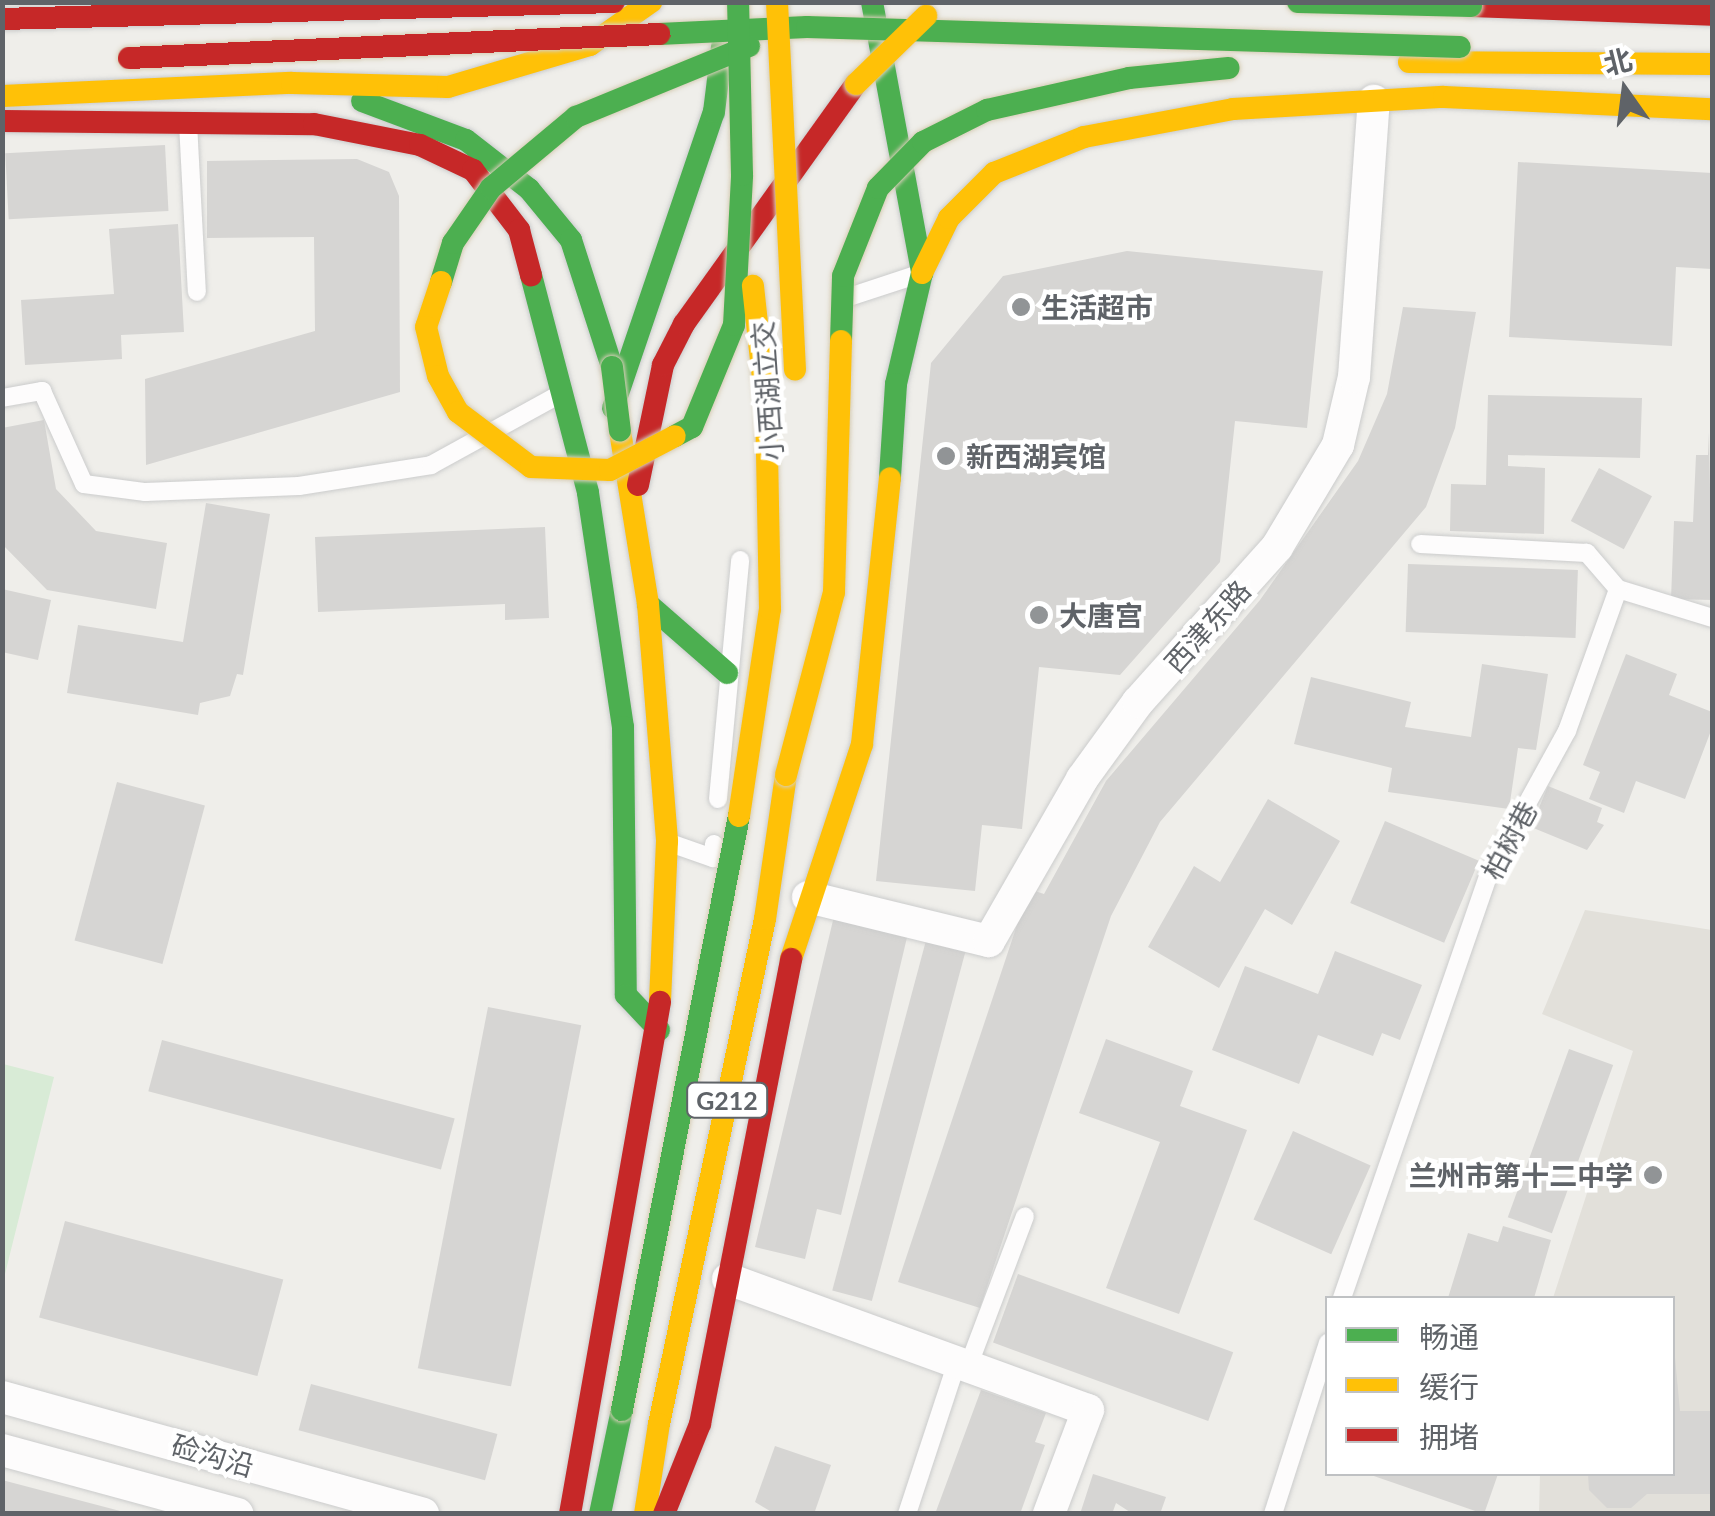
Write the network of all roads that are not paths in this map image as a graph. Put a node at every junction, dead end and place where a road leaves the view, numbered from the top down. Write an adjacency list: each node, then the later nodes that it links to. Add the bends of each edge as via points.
1 (474, 2): 9 (main road)
2 (614, 2): 9 (main road)
3 (652, 2): 16 (main road, via 590,45 448,87)
4 (777, 2): 29 (main road, 小西湖立交, bridge)
5 (872, 2): 24 (main road)
6 (942, 2): 31 (main road, bridge, via 856,84 684,324 662,365)
7 (1298, 2): 11 (main road, bridge)
8 (1316, 2): 17 (lane)
9 (448, 6): 12 (main road)
10 (731, 7): 23 (main road, bridge); 30 (main road, via 714,112 645,302)
11 (1712, 16)
12 (2, 19)
13 (807, 27): 14 (main road, bridge); 15 (main road, bridge, via 1460,47); 23 (main road, bridge, via 689,66 576,117 492,188 453,243 430,296 426,327 438,376 458,412 531,467 610,470 692,427 734,325)
14 (120, 58)
15 (1712, 63): 41 (main road, bridge, via 1342,62 1144,76 1012,103 951,124 878,188 843,276 834,592)
16 (292, 83): 18 (main road); 21 (main road); 31 (main road, bridge, via 386,107 466,140 529,189 570,240 612,367)
17 (1310, 88): 19 (main road); 24 (main road, via 1084,137 994,173 950,218)
18 (2, 96)
19 (1374, 101): 20 (main road); 43 (street, 西津东路, via 1354,377 1338,444 1277,546 1138,702 1082,780 990,942)
20 (1712, 108)
21 (188, 117): 22 (main road); 25 (lane); 27 (main road, via 314,124 420,145 473,170 519,230)
22 (2, 121)
23 (742, 175): 55 (main road, bridge, via 766,406 770,609 748,773)
24 (922, 273): 26 (lane); 38 (main road, via 896,384)
25 (196, 292)
26 (684, 352)
27 (571, 389): 28 (lane, via 430,465 299,486 145,492 84,484 42,391); 30 (main road)
28 (2, 398)
29 (797, 398)
30 (588, 493): 44 (main road, via 624,727 626,995)
31 (630, 521): 35 (main road)
32 (1420, 544): 34 (lane, via 1586,553)
33 (740, 560): 42 (lane, via 713,858)
34 (1618, 589): 37 (lane); 47 (lane, 柏树巷, via 1568,731 1490,871)
35 (648, 604): 39 (main road); 42 (main road)
36 (800, 618): 41 (main road, bridge)
37 (1712, 618)
38 (879, 638): 40 (main road, via 853,671 816,687); 43 (main road, via 862,744)
39 (727, 673)
40 (754, 683)
41 (786, 775): 56 (main road, G212, via 764,919)
42 (667, 842): 44 (main road)
43 (808, 897): 46 (main road)
44 (659, 1030): 54 (main road)
45 (1025, 1216): 49 (lane)
46 (728, 1279): 49 (street); 57 (main road, via 700,1424)
47 (1343, 1296)
48 (1325, 1353): 60 (lane)
49 (963, 1364): 58 (lane); 59 (street, via 1088,1410)
50 (2, 1397): 53 (street, 硷沟沿)
51 (2, 1450): 52 (street, 硷沟沿)
52 (238, 1514)
53 (423, 1514)
54 (570, 1514)
55 (600, 1514)
56 (644, 1514)
57 (664, 1514)
58 (906, 1514)
59 (1049, 1514)
60 (1273, 1514)

